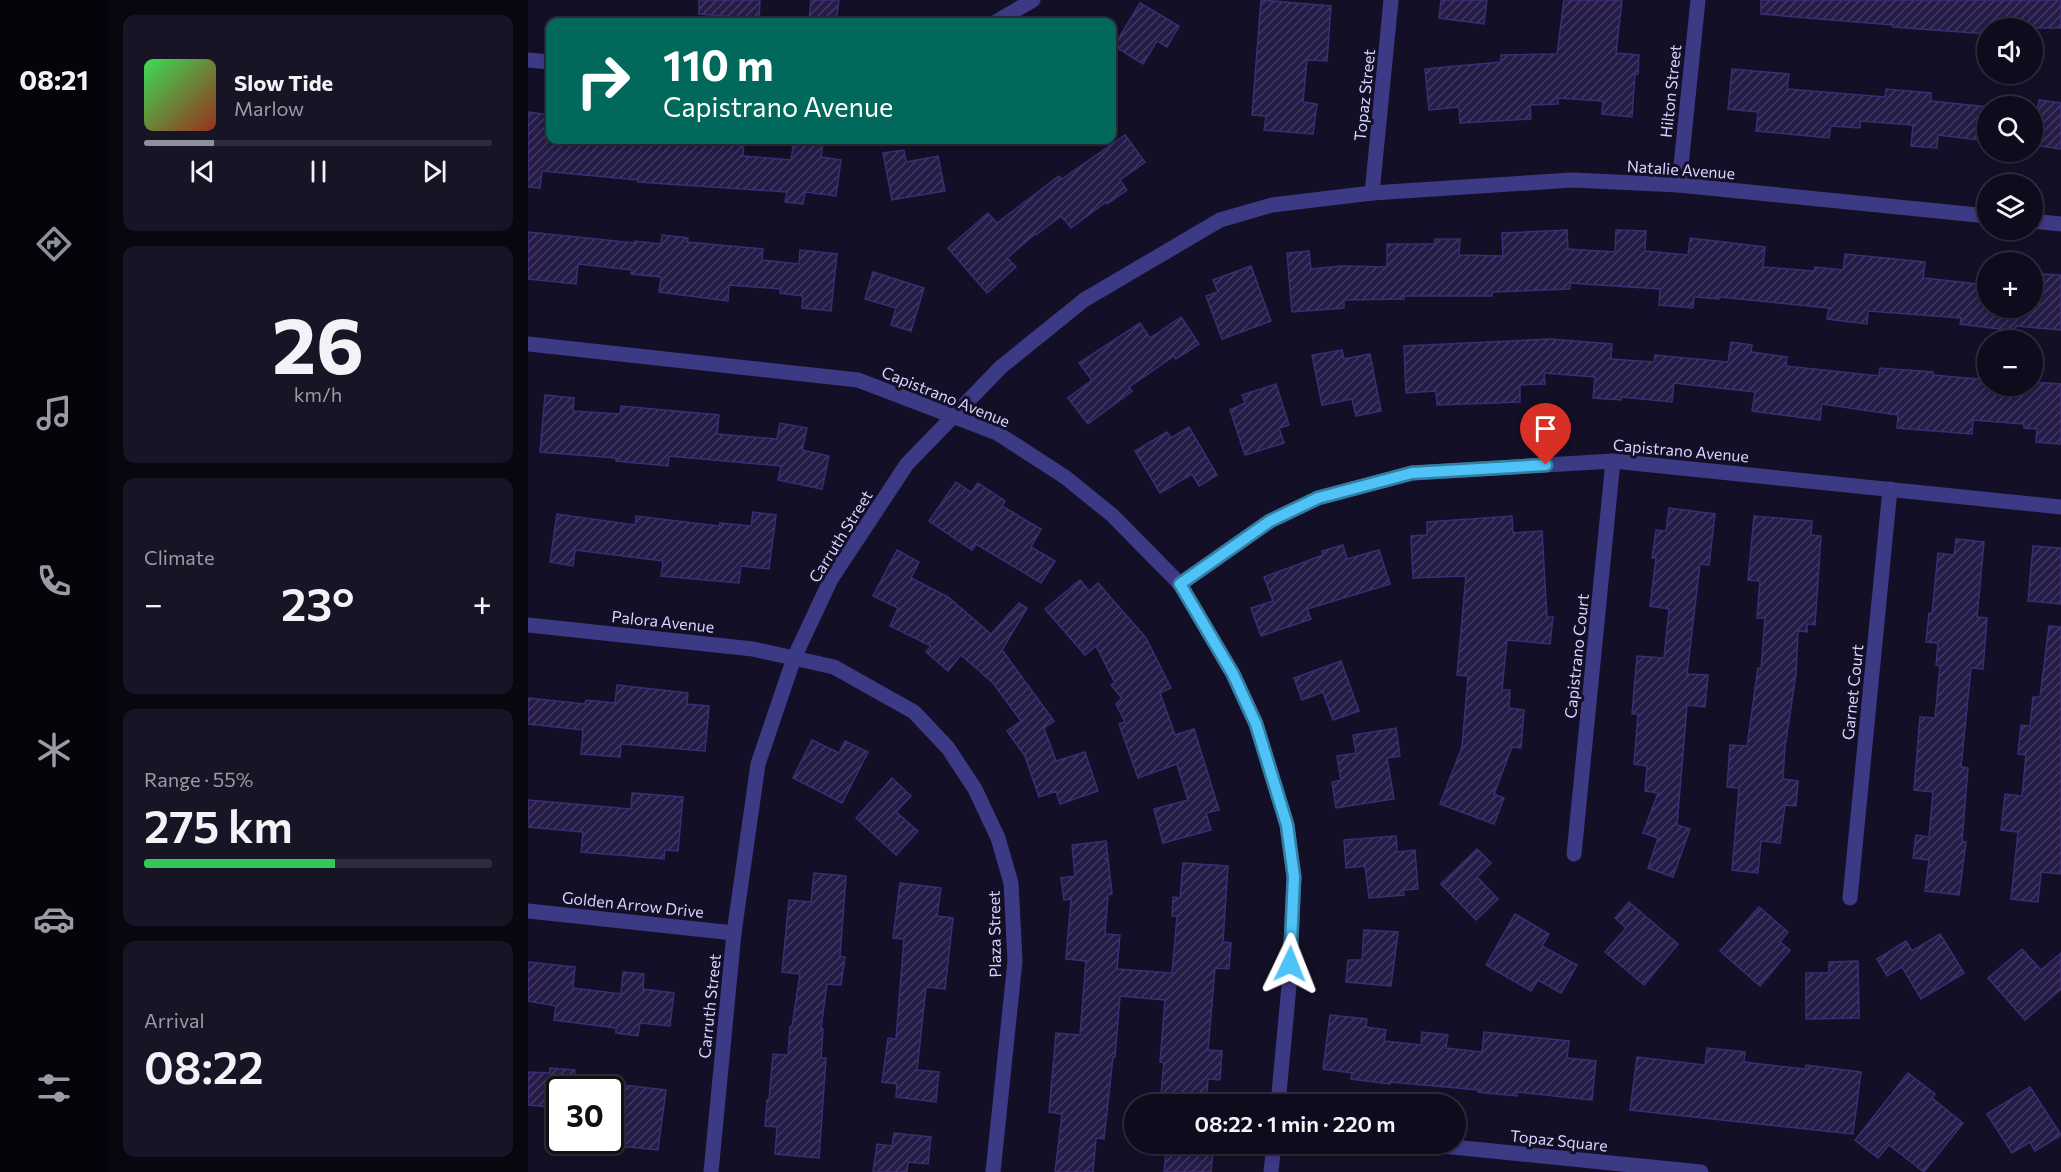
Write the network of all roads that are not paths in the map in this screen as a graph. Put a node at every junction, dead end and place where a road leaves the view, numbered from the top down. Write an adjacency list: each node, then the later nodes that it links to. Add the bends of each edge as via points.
1 (1033, 0): 4 (street)
2 (1391, 0): 8 (street, Topaz Street)
3 (1698, 0): 7 (street, Hilton Street)
4 (1003, 18)
5 (528, 60): 6 (street)
6 (546, 62)
7 (1679, 185): 8 (street, Natalie Avenue, via 1572,180); 9 (street, Natalie Avenue)
8 (1372, 193): 13 (street, Carruth Street, via 1272,205 1220,220 1084,300 1001,367)
9 (1977, 215)
10 (2043, 222): 11 (street)
11 (2061, 224)
12 (528, 345): 13 (street, Capistrano Avenue, via 858,380)
13 (953, 416): 17 (street, Capistrano Avenue, via 997,433 1065,477 1112,515); 19 (street, Carruth Street, via 907,464 831,579)
14 (1613, 461): 15 (street, Capistrano Avenue); 17 (street, Capistrano Avenue, via 1412,473 1318,498 1270,521); 20 (street, Capistrano Court)
15 (1890, 489): 16 (street, Capistrano Avenue); 21 (street, Garnet Court)
16 (2061, 507)
17 (1180, 584): 24 (street, via 1233,674 1256,724 1287,825 1294,877)
18 (528, 625): 19 (street, Palora Avenue, via 753,649)
19 (794, 658): 23 (street, Carruth Street, via 758,764); 28 (street, Plaza Street, via 834,667 914,712 948,748 975,789 998,838 1011,883 1015,961)
20 (1574, 854)
21 (1850, 898)
22 (528, 911): 23 (street, Golden Arrow Drive)
23 (734, 933): 27 (street, Carruth Street)
24 (1279, 1094)
25 (1466, 1148): 30 (street, Topaz Square)
26 (1273, 1154): 29 (street)
27 (711, 1172)
28 (993, 1172)
29 (1271, 1172)
30 (1701, 1172)

